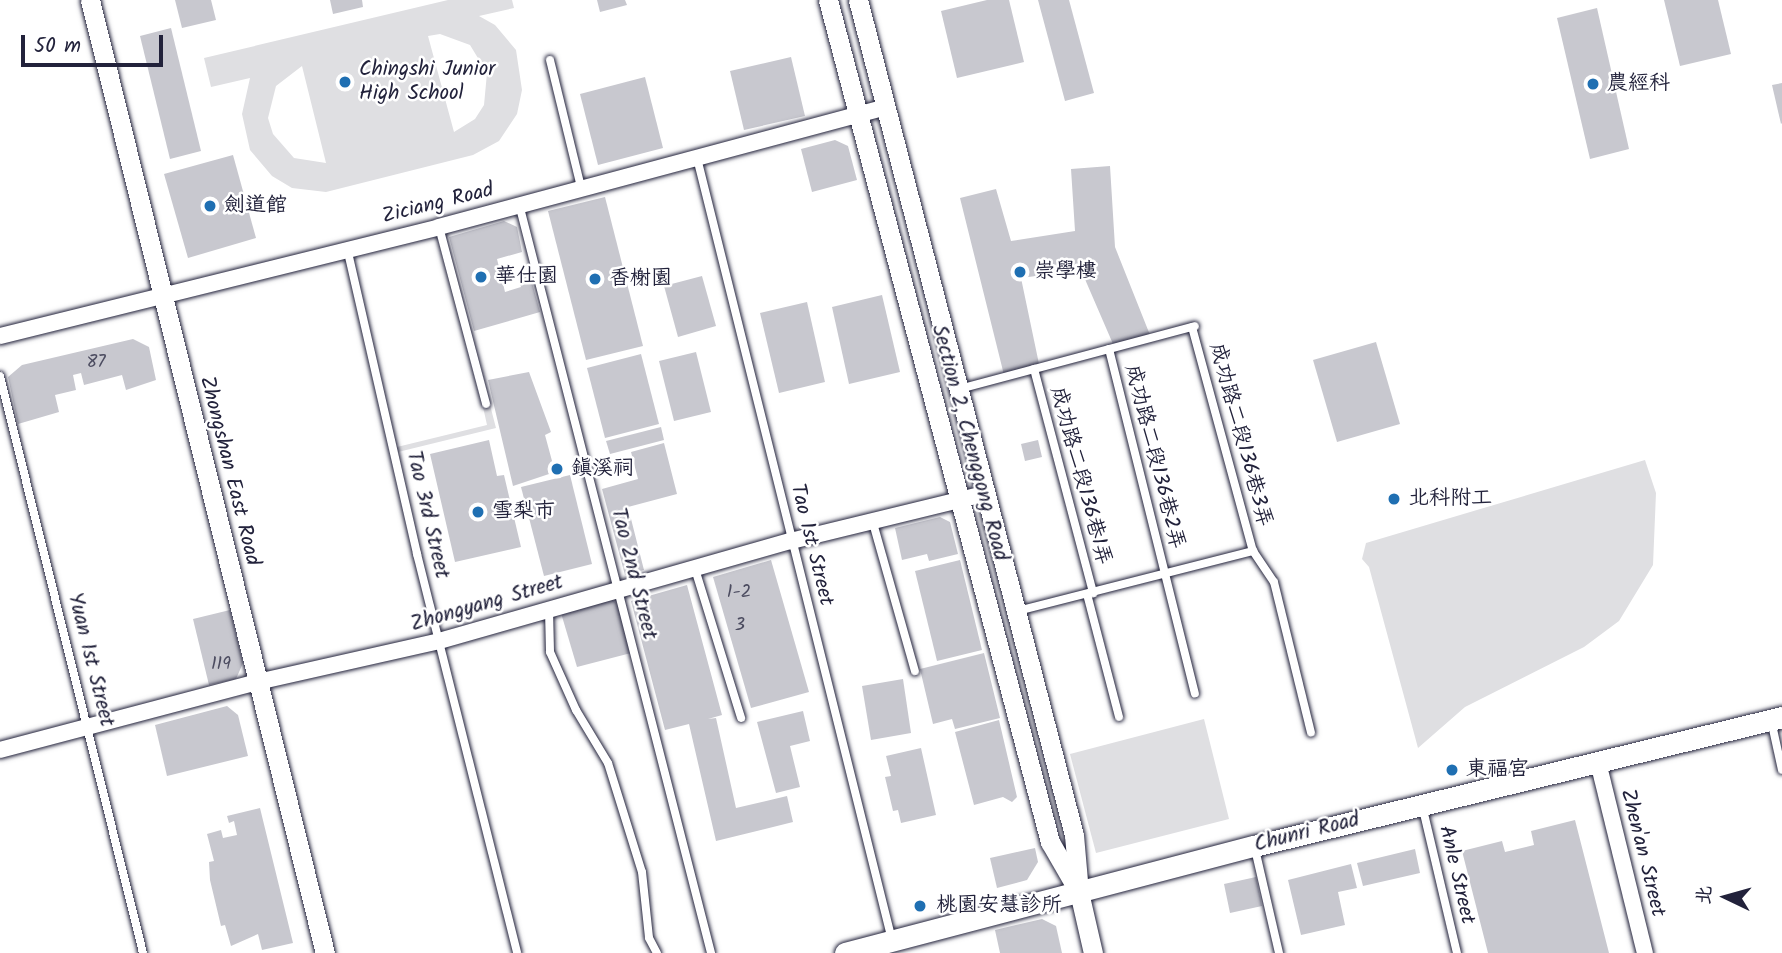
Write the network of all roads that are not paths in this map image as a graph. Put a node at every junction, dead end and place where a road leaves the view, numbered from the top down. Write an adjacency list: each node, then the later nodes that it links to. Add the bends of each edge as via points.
1 (89, 0): 12 (street, Zhongshan East Road)
2 (828, 0): 6 (street, Section 2, Chenggong Road)
3 (858, 0): 5 (street, Section 2, Chenggong Road)
4 (551, 60): 8 (lane)
5 (886, 107): 6 (street, Ziciang Road); 17 (street, Section 2, Chenggong Road)
6 (858, 115): 7 (street, Ziciang Road); 20 (street, Section 2, Chenggong Road)
7 (697, 158): 8 (street, Ziciang Road); 22 (lane, Tao 1st Street)
8 (581, 187): 9 (street, Ziciang Road)
9 (519, 204): 10 (street, Ziciang Road); 26 (lane, Tao 2nd Street)
10 (439, 228): 11 (street, Ziciang Road); 18 (lane)
11 (347, 247): 12 (street, Ziciang Road); 30 (lane, Tao 3rd Street)
12 (161, 295): 13 (street, Ziciang Road); 32 (street, Zhongshan East Road)
13 (0, 336)
14 (1109, 349): 15 (lane); 23 (lane, 成功路二段136巷3弄, via 1194,327); 25 (lane, 成功路二段136巷2弄)
15 (1034, 369): 17 (lane); 27 (lane, 成功路二段136巷1弄)
16 (0, 376): 37 (lane, Yuan 1st Street)
17 (959, 389): 19 (street, Section 2, Chenggong Road)
18 (486, 404)
19 (984, 494): 20 (street, Zhongyang Street); 29 (street, Section 2, Chenggong Road)
20 (961, 500): 21 (street, Zhongyang Street); 44 (street, Section 2, Chenggong Road, via 1050,842)
21 (873, 523): 22 (street, Zhongyang Street); 31 (lane)
22 (791, 541): 24 (street, Zhongyang Street); 45 (lane, Tao 1st Street)
23 (1253, 551): 25 (lane); 38 (lane, 成功路二段136巷3弄, via 1274,582)
24 (695, 569): 26 (street, Zhongyang Street); 35 (lane)
25 (1166, 574): 27 (lane); 33 (lane, 成功路二段136巷2弄)
26 (619, 589): 28 (street, Zhongyang Street); 50 (lane, Tao 2nd Street)
27 (1090, 593): 29 (lane); 34 (lane, 成功路二段136巷1弄)
28 (549, 607): 30 (street, Zhongyang Street); 49 (lane, via 550,652 576,710 608,763 642,872 649,938)
29 (1015, 612): 44 (street, Section 2, Chenggong Road, via 1074,835)
30 (439, 641): 32 (street, Zhongyang Street); 48 (lane, Tao 3rd Street)
31 (915, 671)
32 (262, 681): 37 (street, Zhongyang Street); 47 (street, Zhongshan East Road)
33 (1195, 693)
34 (1119, 717)
35 (741, 718)
36 (1779, 718): 40 (main road, Chunri Road); 41 (lane)
37 (89, 726): 39 (street, Zhongyang Street); 46 (lane, Yuan 1st Street)
38 (1311, 733)
39 (0, 750)
40 (1598, 762): 42 (main road, Chunri Road); 55 (street, Zhen'an Street)
41 (1782, 770)
42 (1422, 805): 43 (main road, Chunri Road); 54 (lane, Anle Street)
43 (1254, 846): 44 (main road, Chunri Road); 53 (lane)
44 (1080, 892): 45 (main road, Chunri Road); 52 (street, Section 2, Chenggong Road)
45 (892, 940): 51 (main road, Chunri Road)
46 (143, 953)
47 (325, 953)
48 (517, 953)
49 (657, 953)
50 (711, 953)
51 (845, 953)
52 (1093, 953)
53 (1279, 953)
54 (1457, 953)
55 (1645, 953)

